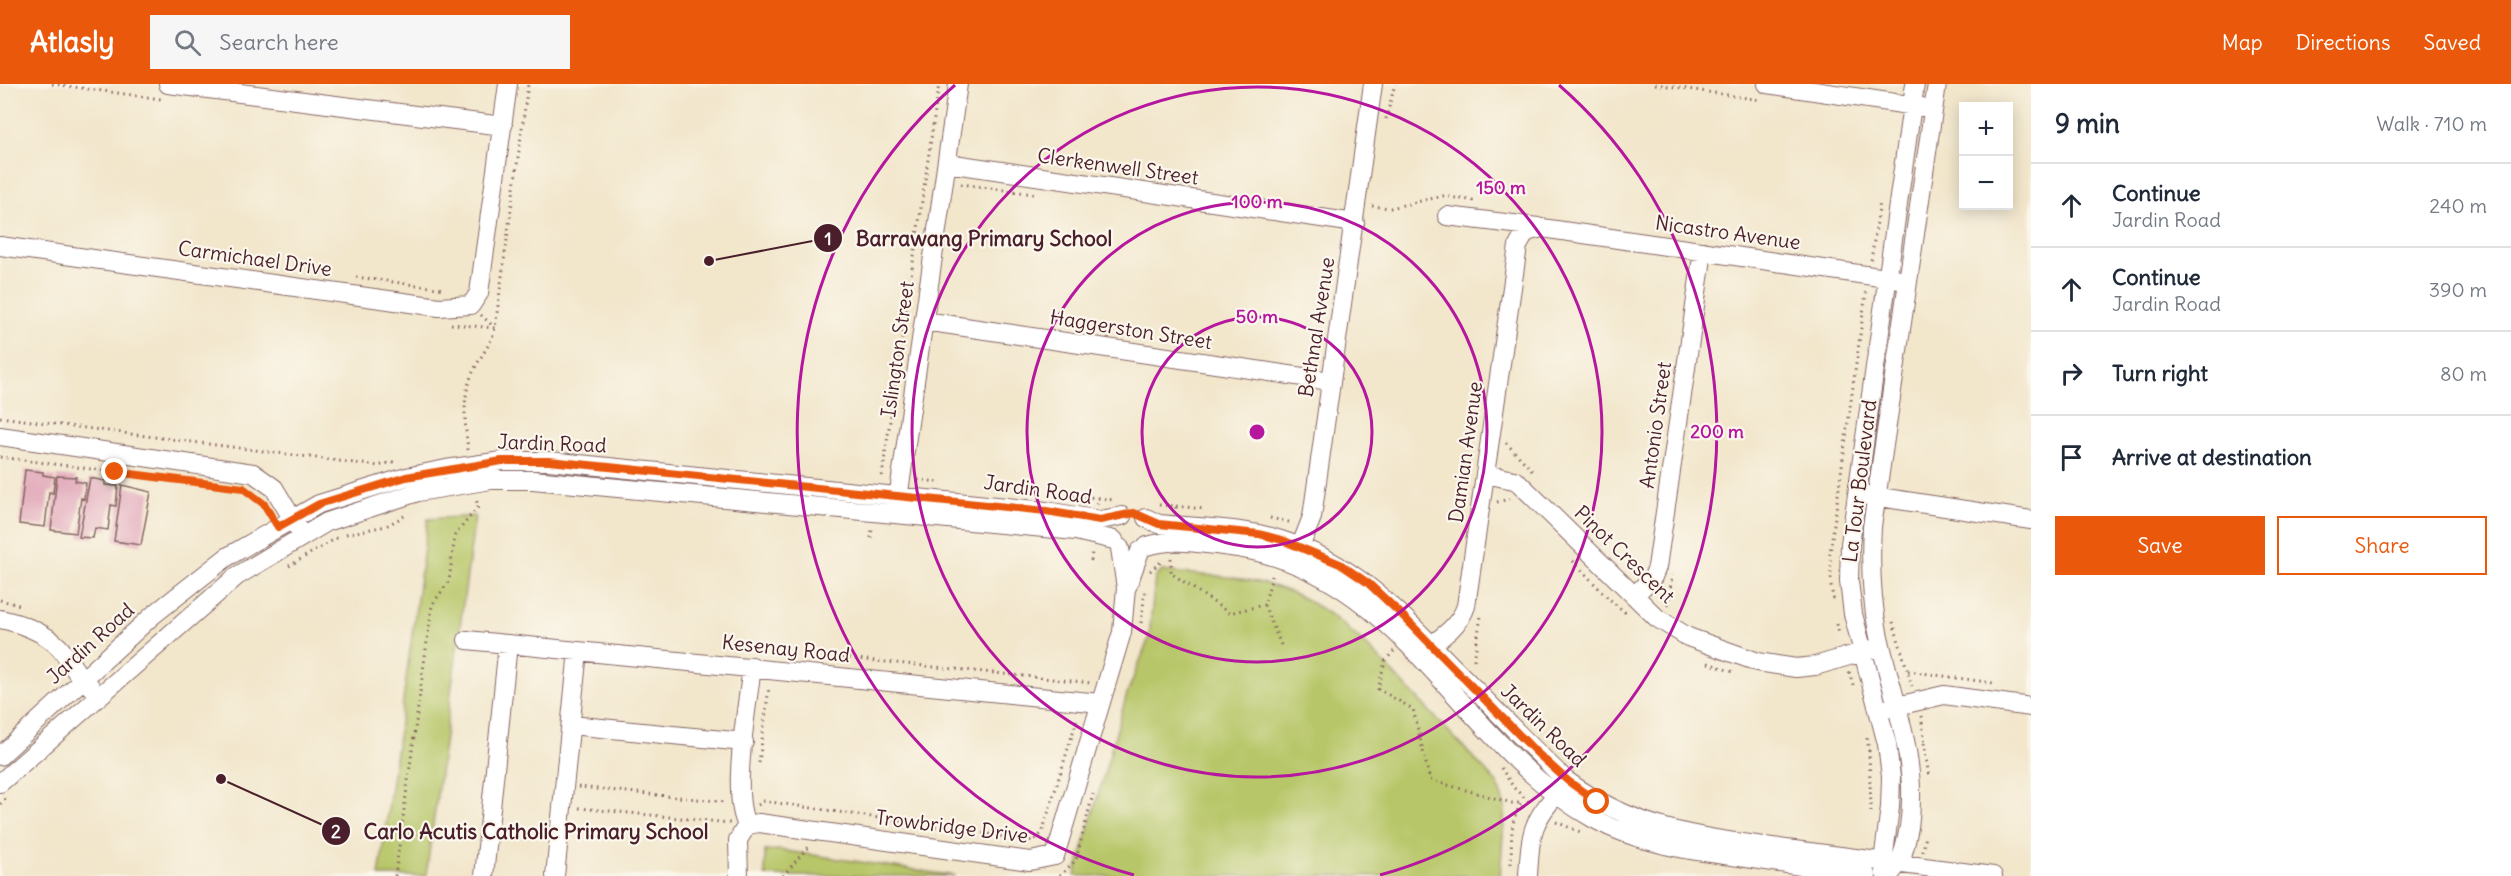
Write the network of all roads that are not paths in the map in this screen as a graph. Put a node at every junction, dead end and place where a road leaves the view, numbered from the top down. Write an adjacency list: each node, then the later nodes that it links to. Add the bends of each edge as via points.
1 (168, 84): 10 (street)
2 (508, 84): 10 (street)
3 (958, 84): 11 (street, Islington Street)
4 (1767, 84): 8 (street)
5 (1915, 84): 8 (street, La Tour Boulevard)
6 (1937, 84): 9 (street, La Tour Boulevard)
7 (1375, 88): 13 (street, Bethnal Avenue)
8 (1912, 105): 9 (street); 17 (street, La Tour Boulevard)
9 (1933, 109): 18 (street, La Tour Boulevard)
10 (502, 126): 15 (street, Carmichael Drive, via 479,293 471,304 440,307)
11 (947, 164): 13 (street, Clerkenwell Street); 19 (street, Islington Street)
12 (1447, 216): 14 (street, Nicastro Avenue)
13 (1354, 223): 20 (street, Bethnal Avenue)
14 (1542, 228): 16 (street, Nicastro Avenue); 22 (street, Damian Avenue, via 1531,229 1518,246)
15 (0, 246)
16 (1703, 252): 17 (street, Nicastro Avenue); 36 (street, Antonio Street, via 1657,567 1653,577)
17 (1887, 278): 18 (street, Nicastro Avenue); 24 (street, La Tour Boulevard)
18 (1907, 281): 25 (street, La Tour Boulevard)
19 (924, 321): 20 (street, Haggerston Street); 26 (street, Islington Street)
20 (1330, 381): 34 (street, Bethnal Avenue, via 1312,517)
21 (0, 436): 30 (street, via 253,473 274,488)
22 (1485, 474): 36 (street, Pinot Crescent, via 1519,483); 41 (street, Damian Avenue, via 1463,615)
23 (475, 487): 26 (street, Jardin Road, via 491,480 533,480); 30 (street, Jardin Road, via 384,484 319,504); 31 (street, Jardin Road, via 418,492 327,522)
24 (1855, 494): 25 (street); 43 (street, La Tour Boulevard, via 1849,563 1857,630)
25 (1877, 497): 29 (street); 40 (street, La Tour Boulevard, via 1870,588 1886,624)
26 (897, 505): 27 (street, Jardin Road, via 1046,511 1100,520); 32 (street, Jardin Road, via 1076,531)
27 (1122, 516): 28 (street, via 1134,513); 32 (street, via 1113,529)
28 (1146, 518): 33 (street, via 1152,529); 34 (street, Jardin Road, via 1159,524 1259,534)
29 (2031, 520)
30 (286, 523): 31 (street); 45 (street, Jardin Road, via 226,557 152,616)
31 (303, 536): 46 (street, Jardin Road, via 293,553 237,576)
32 (1111, 546): 33 (street, via 1130,552); 35 (street, Trowbridge Drive)
33 (1144, 549): 34 (street, Jardin Road, via 1173,541 1187,542 1234,547); 35 (street, Trowbridge Drive)
34 (1292, 561): 41 (street, Jardin Road, via 1340,564 1368,583)
35 (1126, 588): 48 (street, Trowbridge Drive, via 1122,632)
36 (1634, 596): 43 (street, Pinot Crescent, via 1657,618 1688,637 1758,662 1796,668)
37 (0, 619): 45 (street, via 24,625 58,647)
38 (467, 640): 39 (street, Kesenay Road)
39 (508, 644): 42 (street, Kesenay Road); 60 (street)
40 (1882, 647): 43 (street, Pinot Crescent); 47 (street, La Tour Boulevard)
41 (1425, 650): 54 (street, Jardin Road, via 1526,768)
42 (578, 651): 44 (street, Kesenay Road); 51 (street)
43 (1849, 661): 50 (street, La Tour Boulevard)
44 (752, 666): 48 (street, Kesenay Road); 52 (street)
45 (82, 681): 46 (street); 53 (street, Jardin Road)
46 (102, 694): 55 (street, Jardin Road)
47 (1898, 705): 49 (street, via 1944,695); 50 (street); 57 (street, La Tour Boulevard, via 1908,746 1911,795 1906,846)
48 (1087, 707): 56 (street, Trowbridge Drive, via 1055,856 1030,861 759,823)
49 (2031, 707)
50 (1878, 711): 57 (street, La Tour Boulevard, via 1891,777)
51 (571, 725): 52 (street); 58 (street, via 562,806)
52 (744, 742): 56 (street)
53 (0, 756)
54 (1562, 788): 57 (street, Jardin Road, via 1632,819 1669,830); 62 (street, via 1532,828); 63 (street, Jardin Road, via 1597,820 1648,842)
55 (4, 789)
56 (743, 815): 61 (street, via 738,840)
57 (1889, 870): 59 (street, Jardin Road)
58 (560, 875)
59 (1983, 875)
60 (484, 876)
61 (739, 876)
62 (1528, 876)
63 (1867, 876)

